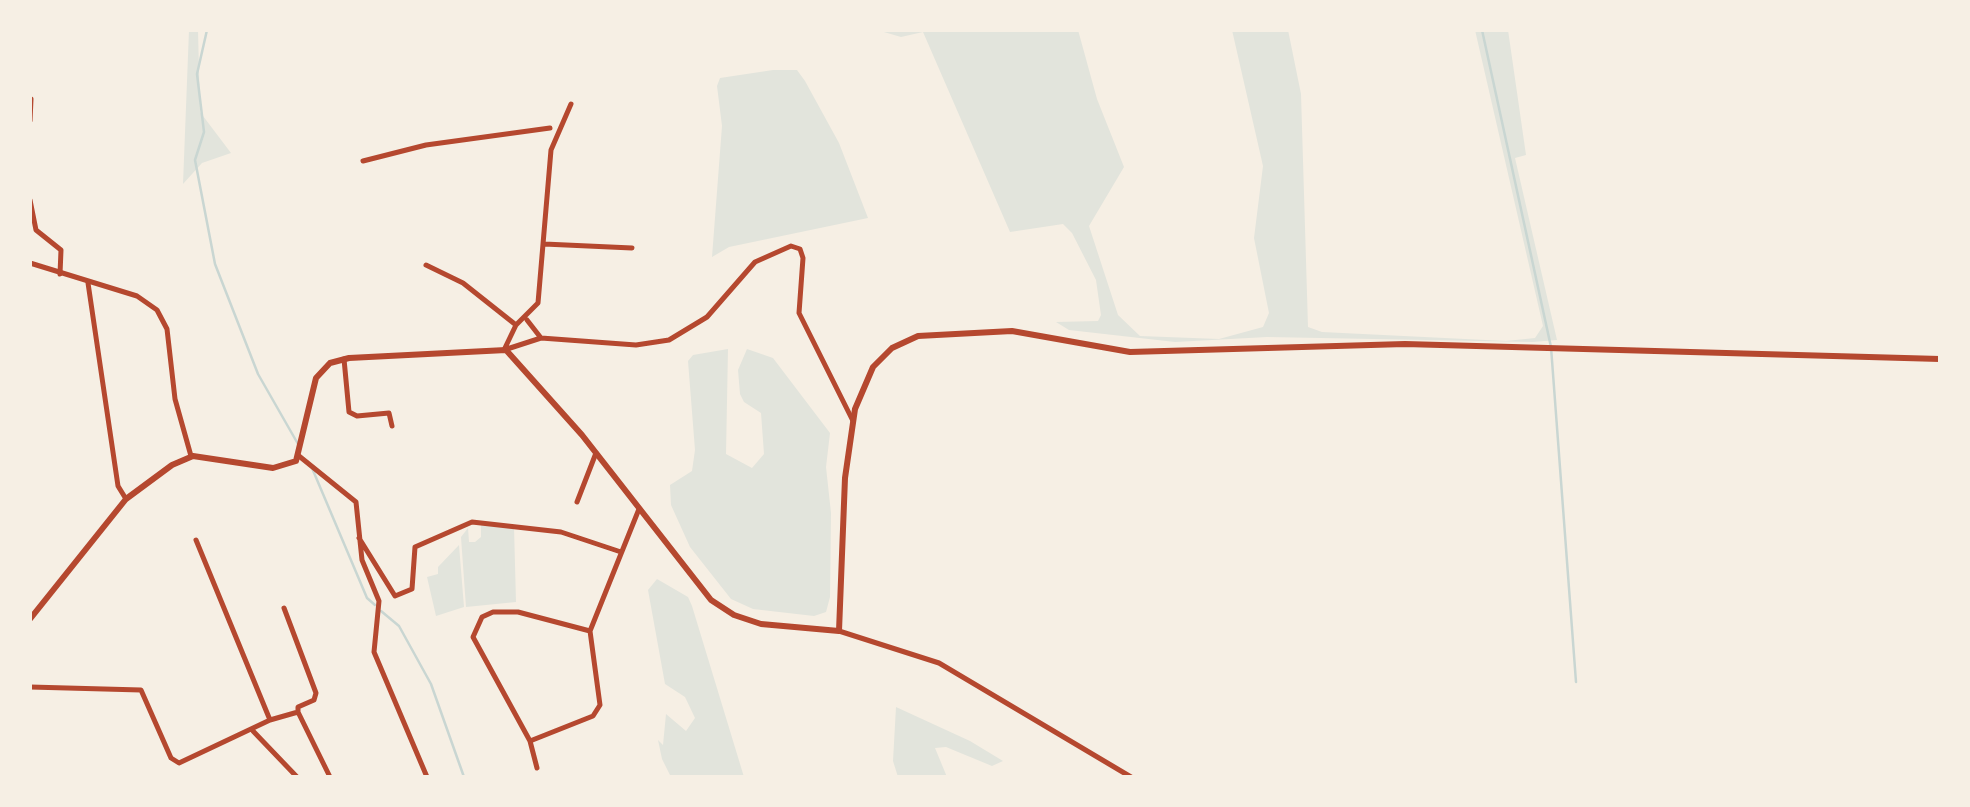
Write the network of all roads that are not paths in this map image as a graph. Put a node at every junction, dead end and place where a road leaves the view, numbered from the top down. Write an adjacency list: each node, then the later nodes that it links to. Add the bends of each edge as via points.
1 (32, 99): 3 (street)
2 (571, 104): 7 (street, via 551,150)
3 (30, 121)
4 (550, 128): 5 (street)
5 (363, 160)
6 (30, 200): 11 (street, via 36,230 61,250)
7 (544, 244): 8 (street); 13 (street, via 538,303)
8 (632, 248)
9 (30, 264): 11 (street)
10 (426, 265): 14 (street, via 463,283)
11 (60, 274): 12 (street)
12 (88, 283): 22 (street, via 137,296 160,314); 24 (street, via 118,486)
13 (527, 320): 14 (street); 15 (street)
14 (516, 325): 16 (street)
15 (541, 338): 16 (street); 19 (street, via 636,344 673,338 707,317 755,262 791,246 803,258 799,313)
16 (504, 350): 17 (main road); 21 (main road)
17 (344, 359): 20 (street, via 350,412 389,412); 23 (main road, via 316,378)
18 (1940, 359): 19 (main road, via 1388,344 1130,352 1048,335 960,331 918,336 892,348 866,380)
19 (853, 421): 33 (main road)
20 (392, 426)
21 (596, 453): 25 (street); 26 (main road)
22 (190, 456): 23 (main road, via 274,468); 24 (main road)
23 (298, 456): 27 (street, via 354,498)
24 (126, 499): 31 (main road)
25 (577, 502)
26 (639, 509): 29 (street); 33 (main road, via 716,604 762,624)
27 (360, 538): 29 (street, via 395,596 412,589 415,547 472,522 561,532); 42 (street, via 378,601 374,652)
28 (196, 540): 36 (street)
29 (621, 552): 32 (street)
30 (284, 608): 35 (street, via 316,693)
31 (30, 620)
32 (590, 630): 38 (street, via 600,705 593,716); 38 (street, via 518,612 482,616 473,637)
33 (840, 631): 43 (street, via 939,664)
34 (30, 686): 37 (street, via 141,690 179,763)
35 (298, 712): 36 (street); 41 (street)
36 (270, 720): 37 (street)
37 (253, 730): 40 (street)
38 (530, 741): 39 (street)
39 (536, 768)
40 (297, 777)
41 (330, 777)
42 (426, 777)
43 (1130, 777)

